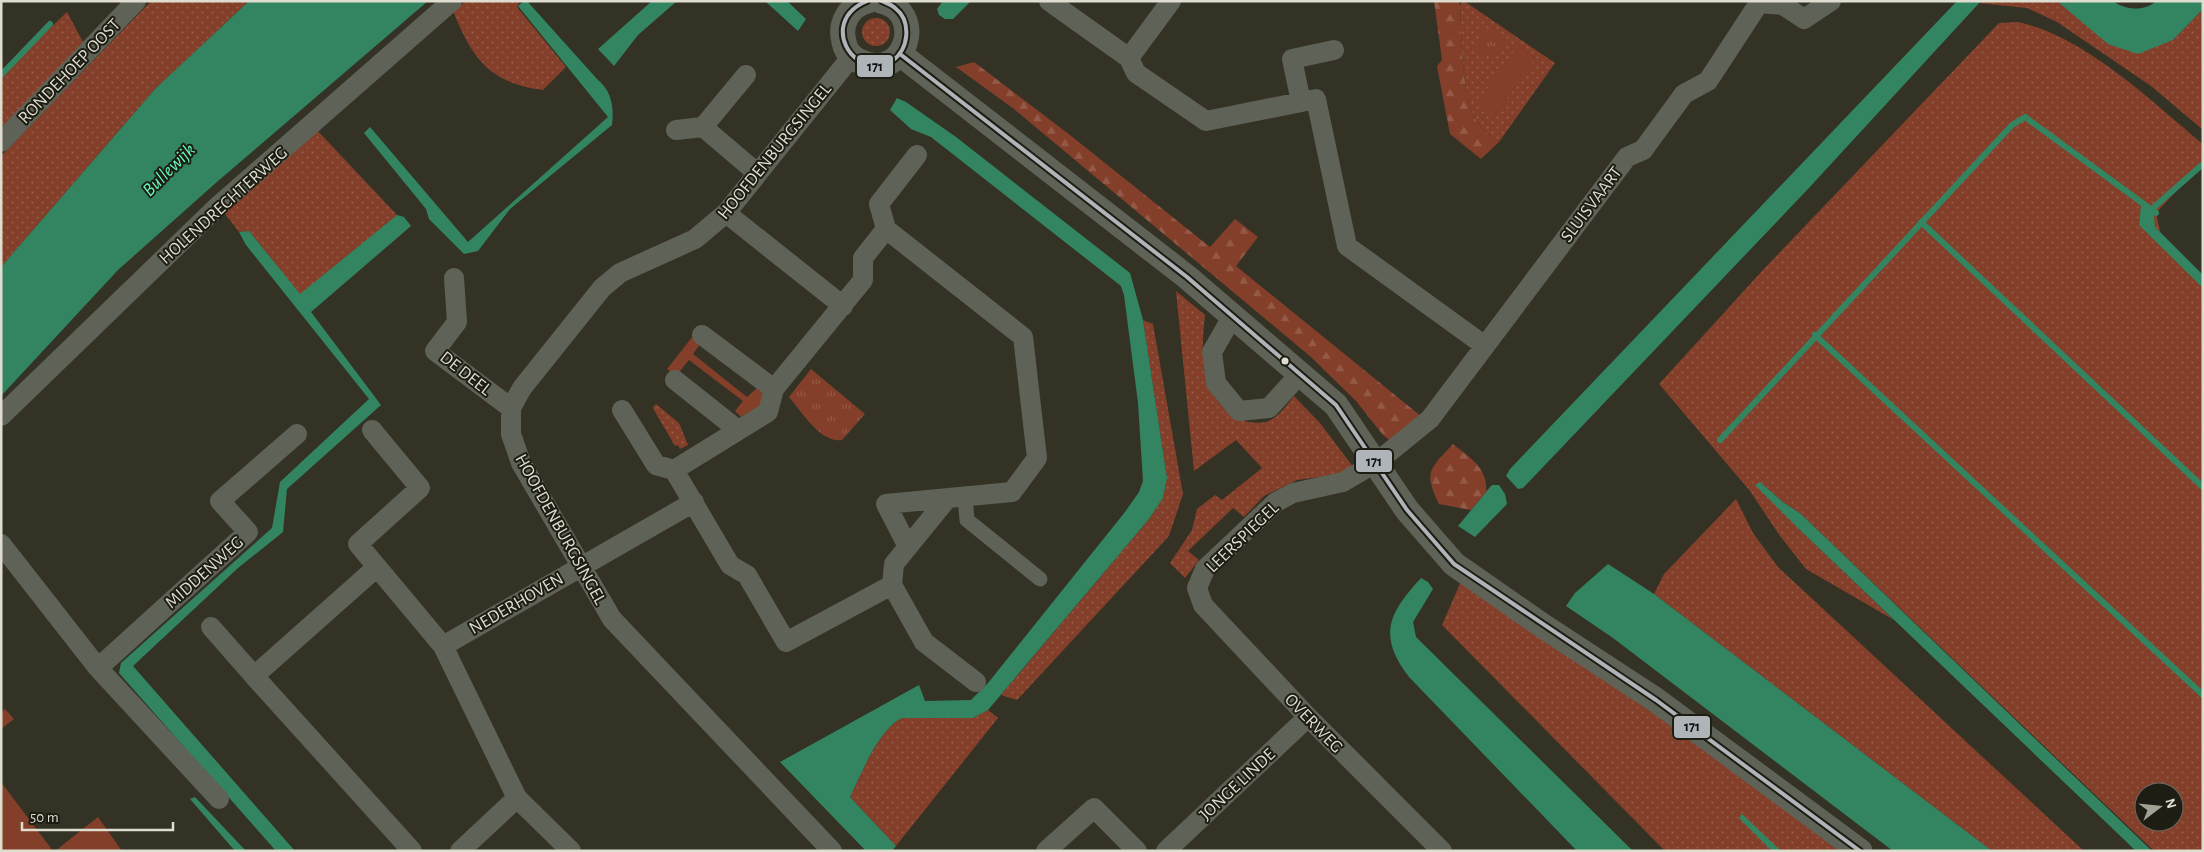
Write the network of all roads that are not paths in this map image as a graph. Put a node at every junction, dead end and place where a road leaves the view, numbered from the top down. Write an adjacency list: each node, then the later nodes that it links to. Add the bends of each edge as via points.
1 (136, 1): 17 (street, RONDEHOEP OOST)
2 (452, 1): 32 (street, HOLENDRECHTERWEG, via 218,206)
3 (1049, 1): 12 (street)
4 (1171, 1): 12 (street)
5 (1831, 1): 6 (street, SLUISVAART, via 1804,19 1783,5)
6 (1758, 2): 26 (street, SLUISVAART, via 1708,81 1684,94 1643,150 1627,156)
7 (894, 4): 10 (street, via 907,27 907,38)
8 (852, 5): 11 (street, via 842,34)
9 (1334, 50): 14 (street, via 1292,59)
10 (900, 54): 11 (street, via 880,66 869,65); 24 (street, via 1188,277)
11 (852, 56): 19 (street, HOOFDENBURGSINGEL)
12 (1129, 58): 14 (street, via 1136,73 1206,122)
13 (746, 76): 15 (street)
14 (1301, 102): 26 (street, via 1316,99 1347,246)
15 (702, 127): 16 (street); 19 (street)
16 (676, 130)
17 (1, 142)
18 (917, 155): 21 (street, via 879,204)
19 (757, 173): 20 (street, HOOFDENBURGSINGEL)
20 (726, 213): 23 (street); 30 (street, HOOFDENBURGSINGEL, via 695,239 620,274 602,288 522,388)
21 (886, 229): 23 (street, via 863,258 863,280); 38 (street, via 1023,337 1037,458 1012,492)
22 (454, 278): 30 (street, DE DEEL, via 457,322 435,351)
23 (843, 306): 29 (street)
24 (1232, 317): 27 (street); 27 (street, via 1212,352 1216,383 1239,411 1269,408)
25 (702, 335): 29 (street)
26 (1485, 346): 36 (street, SLUISVAART, via 1430,419)
27 (1299, 375): 36 (street, via 1336,405)
28 (674, 380): 34 (street)
29 (774, 389): 34 (street, via 768,412)
30 (511, 408): 42 (street, HOOFDENBURGSINGEL, via 511,434 521,463)
31 (622, 410): 37 (street, via 656,466)
32 (1, 416)
33 (372, 430): 43 (street, via 420,488 358,544)
34 (738, 430): 37 (street)
35 (298, 434): 49 (street, MIDDENWEG, via 220,501 248,532)
36 (1377, 462): 46 (street, LEERSPIEGEL, via 1343,482 1293,492 1276,502 1205,569); 63 (street, via 1407,510 1454,564 1656,700)
37 (674, 470): 39 (street)
38 (956, 499): 41 (street); 41 (street, via 886,504); 44 (street, via 967,520)
39 (694, 502): 42 (street, NEDERHOVEN); 45 (street, via 730,565 747,575 786,642)
40 (1, 544): 49 (street)
41 (908, 547): 45 (street, via 894,564)
42 (580, 566): 48 (street, NEDERHOVEN); 58 (street, HOOFDENBURGSINGEL, via 612,619)
43 (377, 567): 48 (street); 50 (street)
44 (1040, 579)
45 (892, 585): 51 (street, via 924,642)
46 (1197, 588): 52 (street, OVERWEG, via 1203,605)
47 (212, 626): 50 (street)
48 (443, 646): 53 (street)
49 (98, 668): 54 (street)
50 (254, 676): 55 (street)
51 (976, 682)
52 (1308, 717): 61 (street, JONGE LINDE); 62 (street, OVERWEG)
53 (517, 798): 56 (street); 57 (street)
54 (219, 800)
55 (412, 851)
56 (460, 851)
57 (571, 851)
58 (832, 851)
59 (1046, 851): 60 (street, via 1094,808)
60 (1137, 851)
61 (1166, 851)
62 (1442, 851)
63 (1860, 851)

